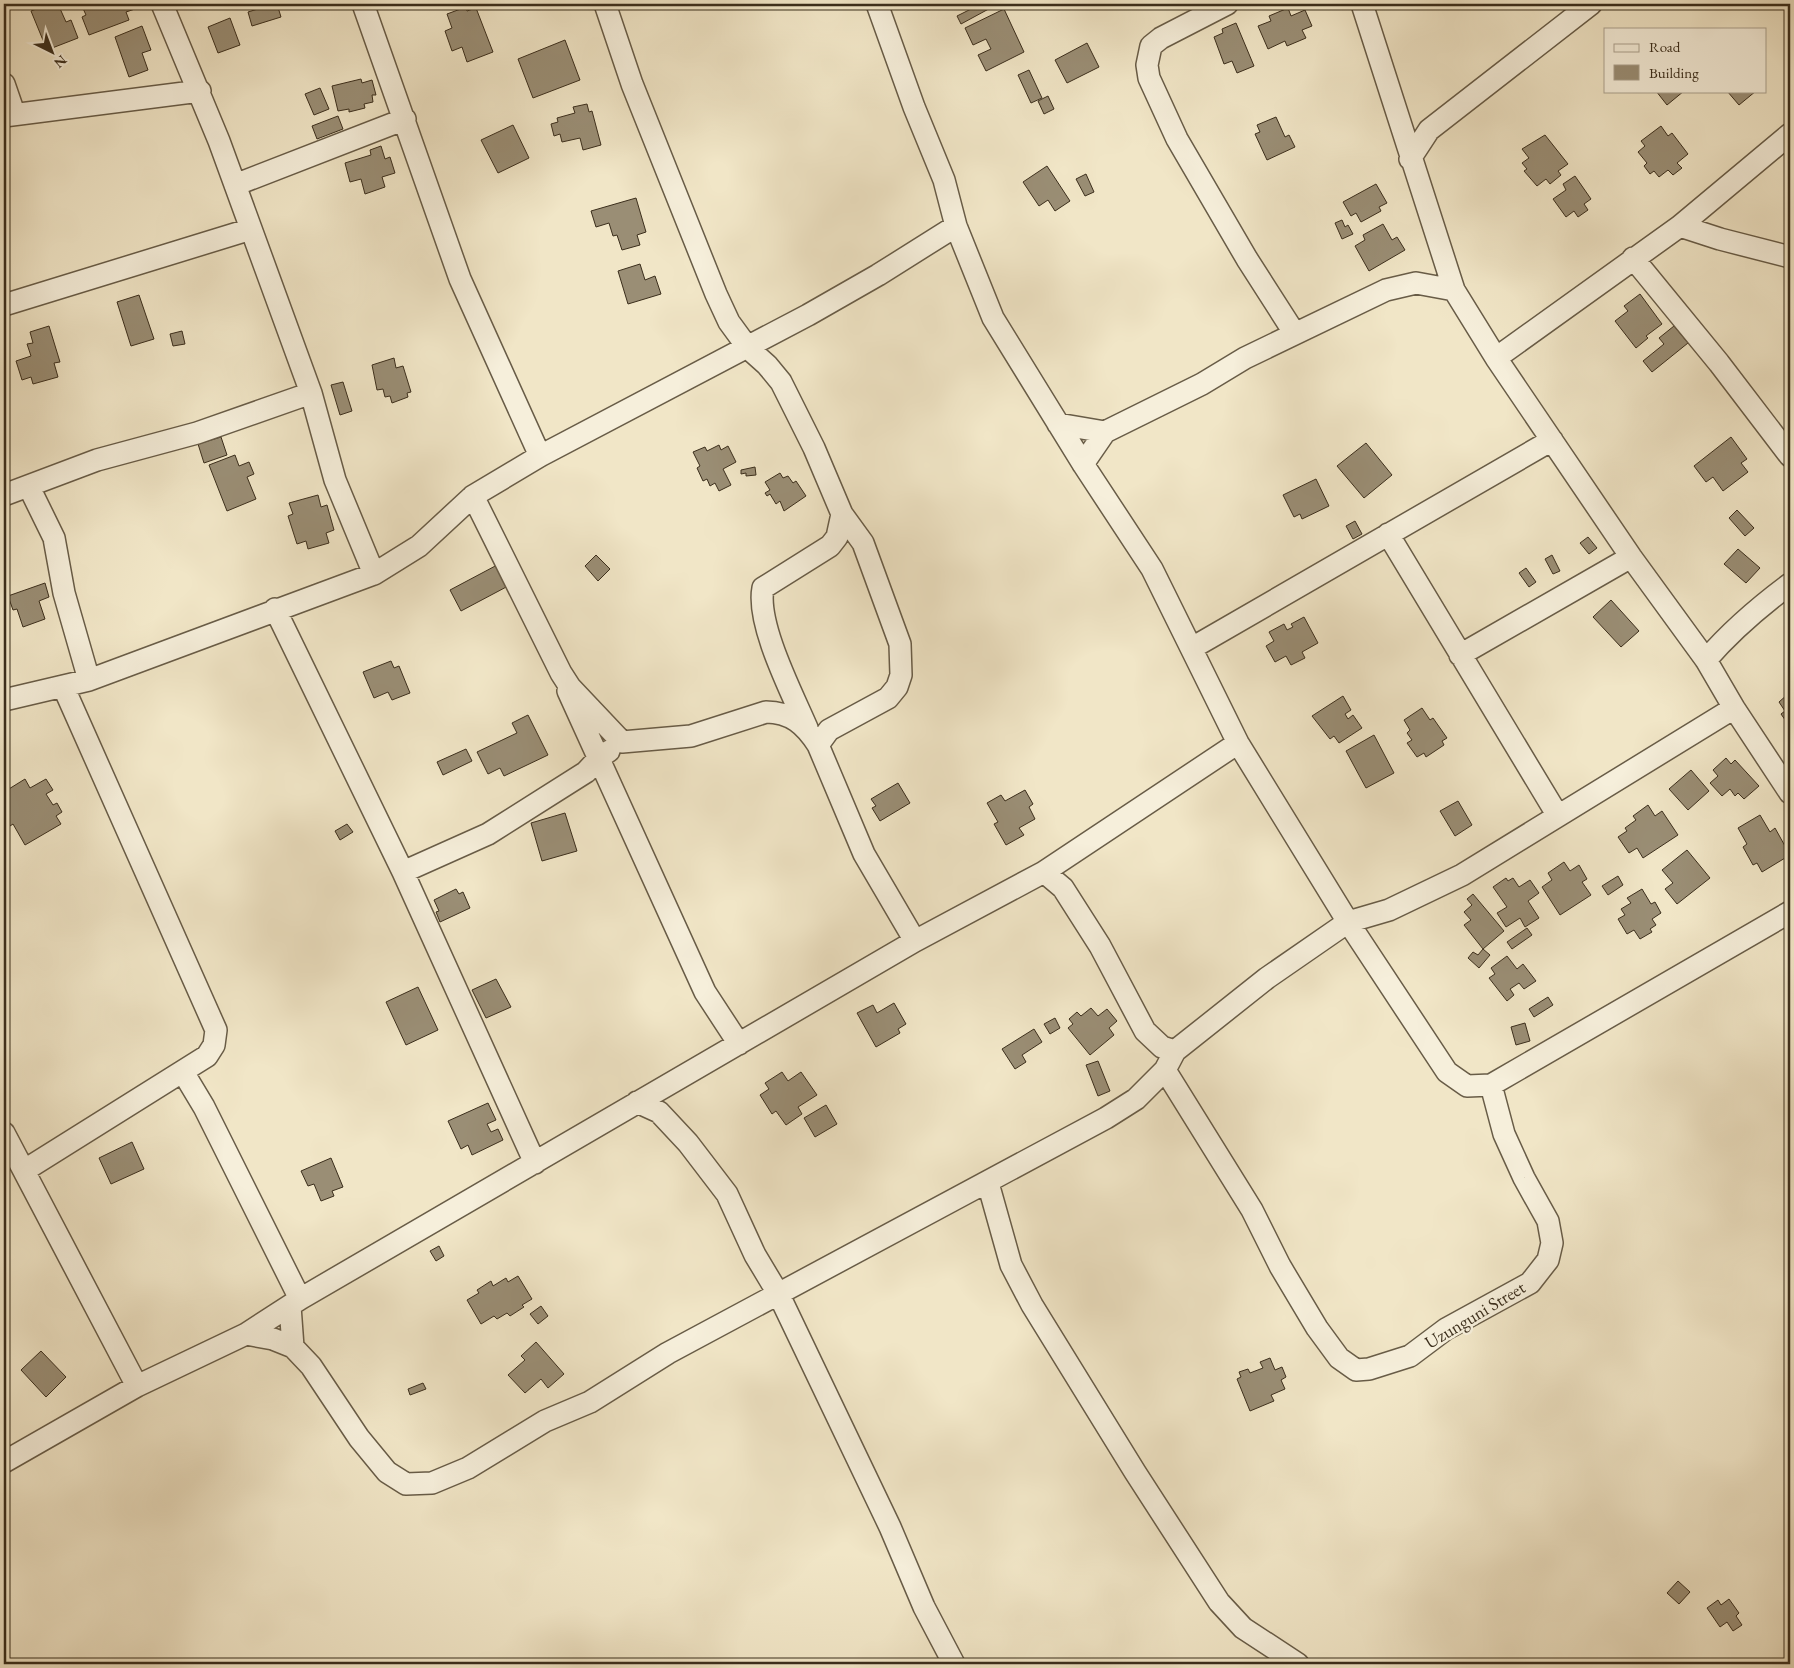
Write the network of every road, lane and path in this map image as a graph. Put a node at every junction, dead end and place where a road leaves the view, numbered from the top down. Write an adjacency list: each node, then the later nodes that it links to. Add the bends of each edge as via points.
1 (162, 4): 9 (street)
2 (364, 4): 11 (street)
3 (605, 4): 25 (street, via 632,84 716,294 729,322)
4 (877, 4): 17 (street, via 944,180)
5 (1226, 4): 24 (street, via 1151,46 1147,65 1149,78 1177,139)
6 (1362, 4): 12 (street)
7 (1592, 4): 13 (street)
8 (4, 84): 10 (street)
9 (200, 92): 10 (street); 16 (street)
10 (9, 114)
11 (405, 119): 16 (street); 31 (street, via 460,279)
12 (1398, 120): 13 (street); 15 (street)
13 (1428, 130): 15 (street)
14 (1790, 134): 18 (street)
15 (1410, 159): 22 (street)
16 (235, 185): 19 (street)
17 (956, 226): 25 (street, via 878,275); 28 (street, via 993,318)
18 (1680, 226): 20 (street); 21 (street)
19 (251, 229): 23 (street); 27 (street)
20 (1790, 257)
21 (1633, 258): 26 (street); 32 (street)
22 (1454, 290): 24 (street, via 1416,282 1386,290); 26 (street)
23 (4, 304)
24 (1294, 334): 29 (street)
25 (748, 348): 31 (street); 37 (street, via 782,382)
26 (1496, 358): 30 (street)
27 (311, 393): 34 (street, via 197,433 97,460); 40 (street, via 335,480)
28 (1058, 424): 29 (street); 33 (street)
29 (1105, 432): 33 (street)
30 (1552, 440): 38 (street); 39 (street)
31 (540, 456): 36 (street)
32 (1790, 456)
33 (1083, 464): 43 (street, via 1152,568)
34 (28, 487): 35 (street); 47 (street, via 54,538 64,593)
35 (4, 496)
36 (472, 496): 40 (street, via 419,546); 46 (street)
37 (842, 514): 51 (street, via 837,537 830,546 762,588 760,602 771,642); 51 (street, via 863,543 892,617 900,644 901,675 888,698)
38 (1388, 534): 43 (street); 44 (street)
39 (1631, 556): 44 (street); 45 (street)
40 (374, 574): 42 (street)
41 (1790, 584): 45 (street, via 1752,613)
42 (275, 609): 47 (street); 57 (street)
43 (1192, 648): 53 (street)
44 (1460, 655): 56 (street)
45 (1706, 660): 50 (street)
46 (561, 673): 52 (street); 54 (street)
47 (90, 680): 48 (street)
48 (62, 686): 49 (street); 65 (street, via 216,1030 214,1045 207,1056)
49 (4, 700)
50 (1734, 708): 55 (street); 56 (street)
51 (812, 736): 52 (street, via 790,716 766,712 691,736); 61 (street, via 864,854)
52 (622, 742): 54 (street)
53 (1238, 743): 58 (street); 60 (street)
54 (599, 758): 57 (street, via 563,788 488,834); 62 (street, via 705,992)
55 (1790, 793)
56 (1558, 816): 60 (street, via 1462,875 1389,910)
57 (403, 872): 69 (street)
58 (1044, 872): 61 (street); 63 (street, via 1063,888 1100,946 1145,1031 1162,1047)
59 (1790, 912): 66 (street)
60 (1348, 922): 63 (street, via 1267,978); 66 (street, via 1447,1072 1467,1086)
61 (915, 941): 62 (street)
62 (739, 1044): 67 (street)
63 (1175, 1051): 64 (street)
64 (1165, 1070): 66 (street, Uzunguni Street, via 1252,1210 1317,1328 1339,1358 1356,1370 1410,1356 1446,1329 1530,1283 1548,1260 1552,1243 1548,1221 1504,1134); 71 (street, via 1136,1099)
65 (183, 1072): 70 (street); 73 (street, via 204,1107)
66 (1491, 1085)
67 (637, 1102): 69 (street); 72 (street, via 659,1112 688,1143 727,1194 755,1255)
68 (4, 1133): 70 (street)
69 (535, 1163): 73 (street)
70 (24, 1170): 76 (street)
71 (988, 1183): 72 (street, via 880,1238); 79 (street, via 1011,1265 1032,1305 1146,1489 1219,1602 1243,1628)
72 (779, 1295): 75 (street, via 668,1354 590,1402 545,1421 468,1468 432,1483 406,1484 387,1472 358,1438 312,1366); 78 (street, via 890,1527 924,1607)
73 (295, 1302): 74 (street); 75 (street)
74 (246, 1334): 75 (street); 76 (street)
75 (293, 1347)
76 (137, 1386): 77 (street)
77 (4, 1462)
78 (954, 1664)
79 (1298, 1664)

